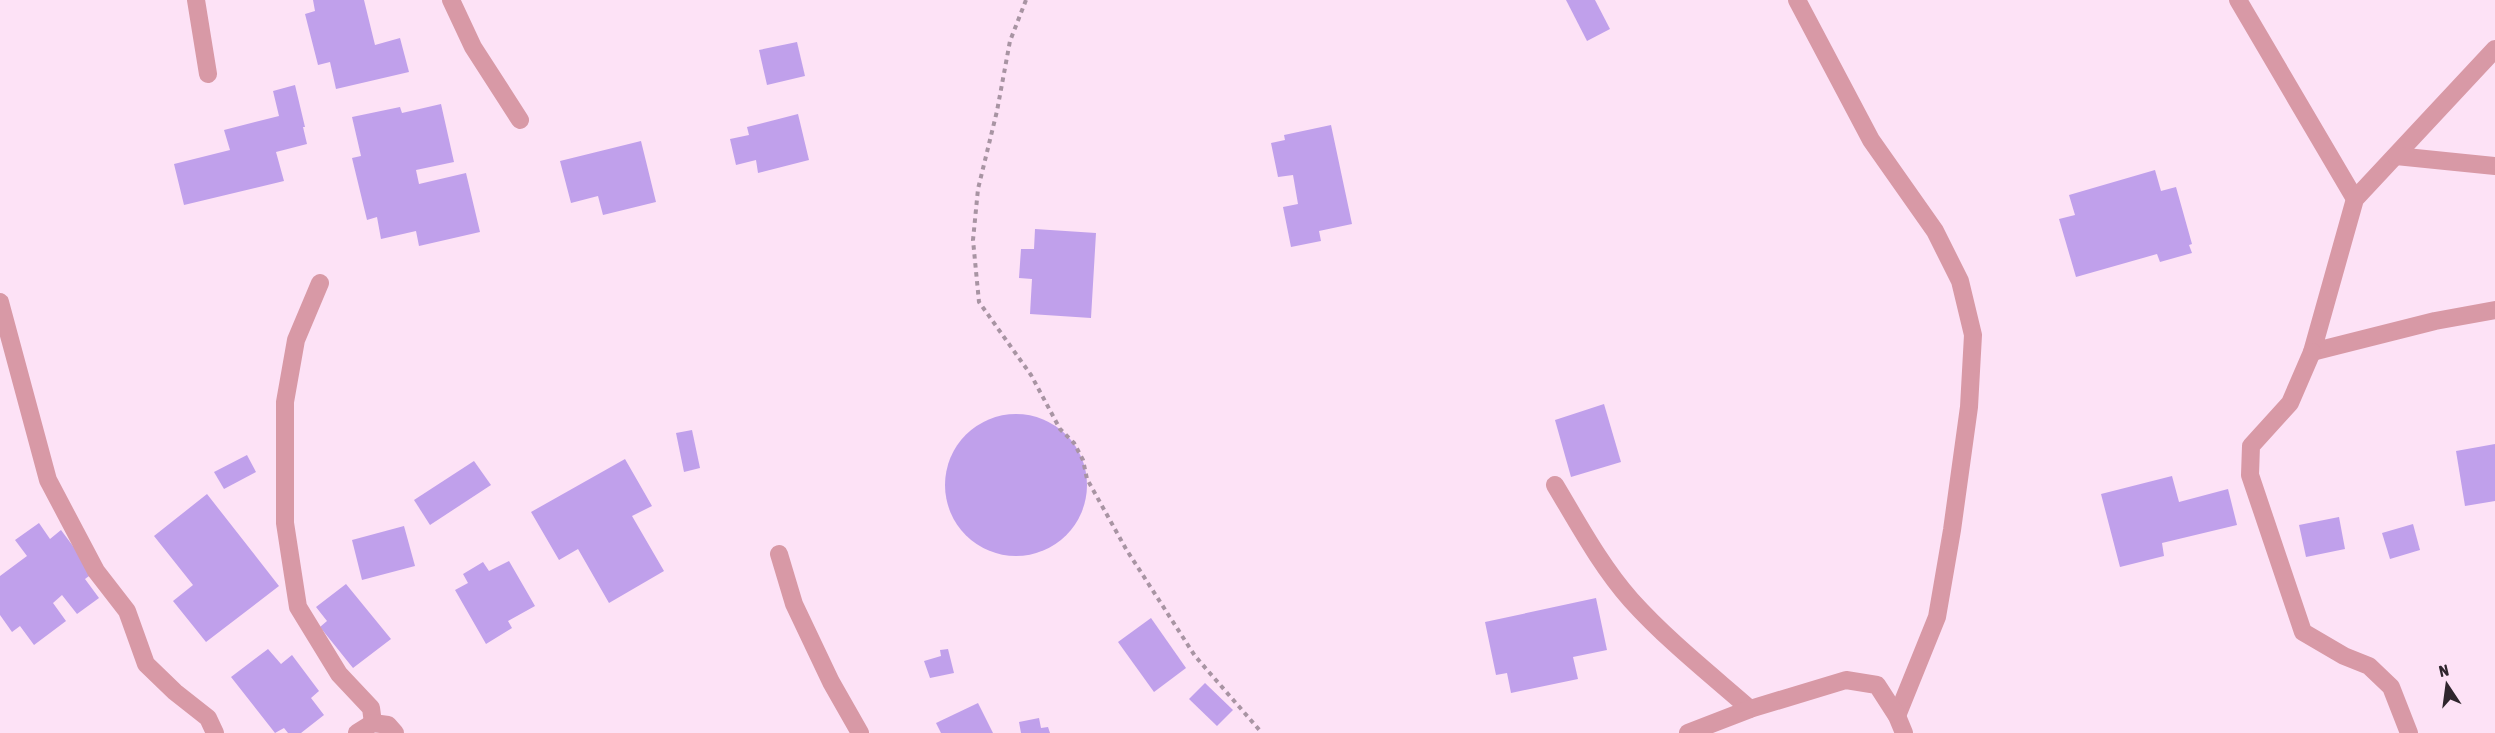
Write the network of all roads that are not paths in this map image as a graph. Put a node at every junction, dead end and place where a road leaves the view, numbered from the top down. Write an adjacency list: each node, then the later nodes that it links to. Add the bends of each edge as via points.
1 (196, 0): 6 (street)
2 (451, 0): 7 (street, via 472,47)
3 (1797, 0): 19 (street, via 1871,140 1935,231 1960,282 1973,335 1969,407 1937,617)
4 (2238, 0): 10 (street)
5 (2495, 50): 8 (street)
6 (208, 74)
7 (520, 120)
8 (2396, 156): 9 (street); 10 (street)
9 (2495, 166)
10 (2355, 199): 14 (street)
11 (320, 283): 18 (street, via 296,340 285,402 285,523 298,607 339,674 371,708)
12 (0, 302): 20 (street, via 48,480 96,571 128,611 146,664 208,718)
13 (2495, 310): 14 (street)
14 (2312, 352): 25 (street, via 2290,403 2251,446 2250,474 2303,632 2369,666 2391,687)
15 (1556, 485): 17 (street, via 1597,556 1631,600)
16 (779, 554): 23 (street, via 794,604)
17 (1750, 709): 19 (street, via 1846,680 1877,685); 24 (street)
18 (373, 723): 21 (street); 22 (street, via 388,725)
19 (1901, 725)
20 (215, 733)
21 (357, 733)
22 (394, 733)
23 (860, 733)
24 (1688, 733)
25 (2409, 733)

